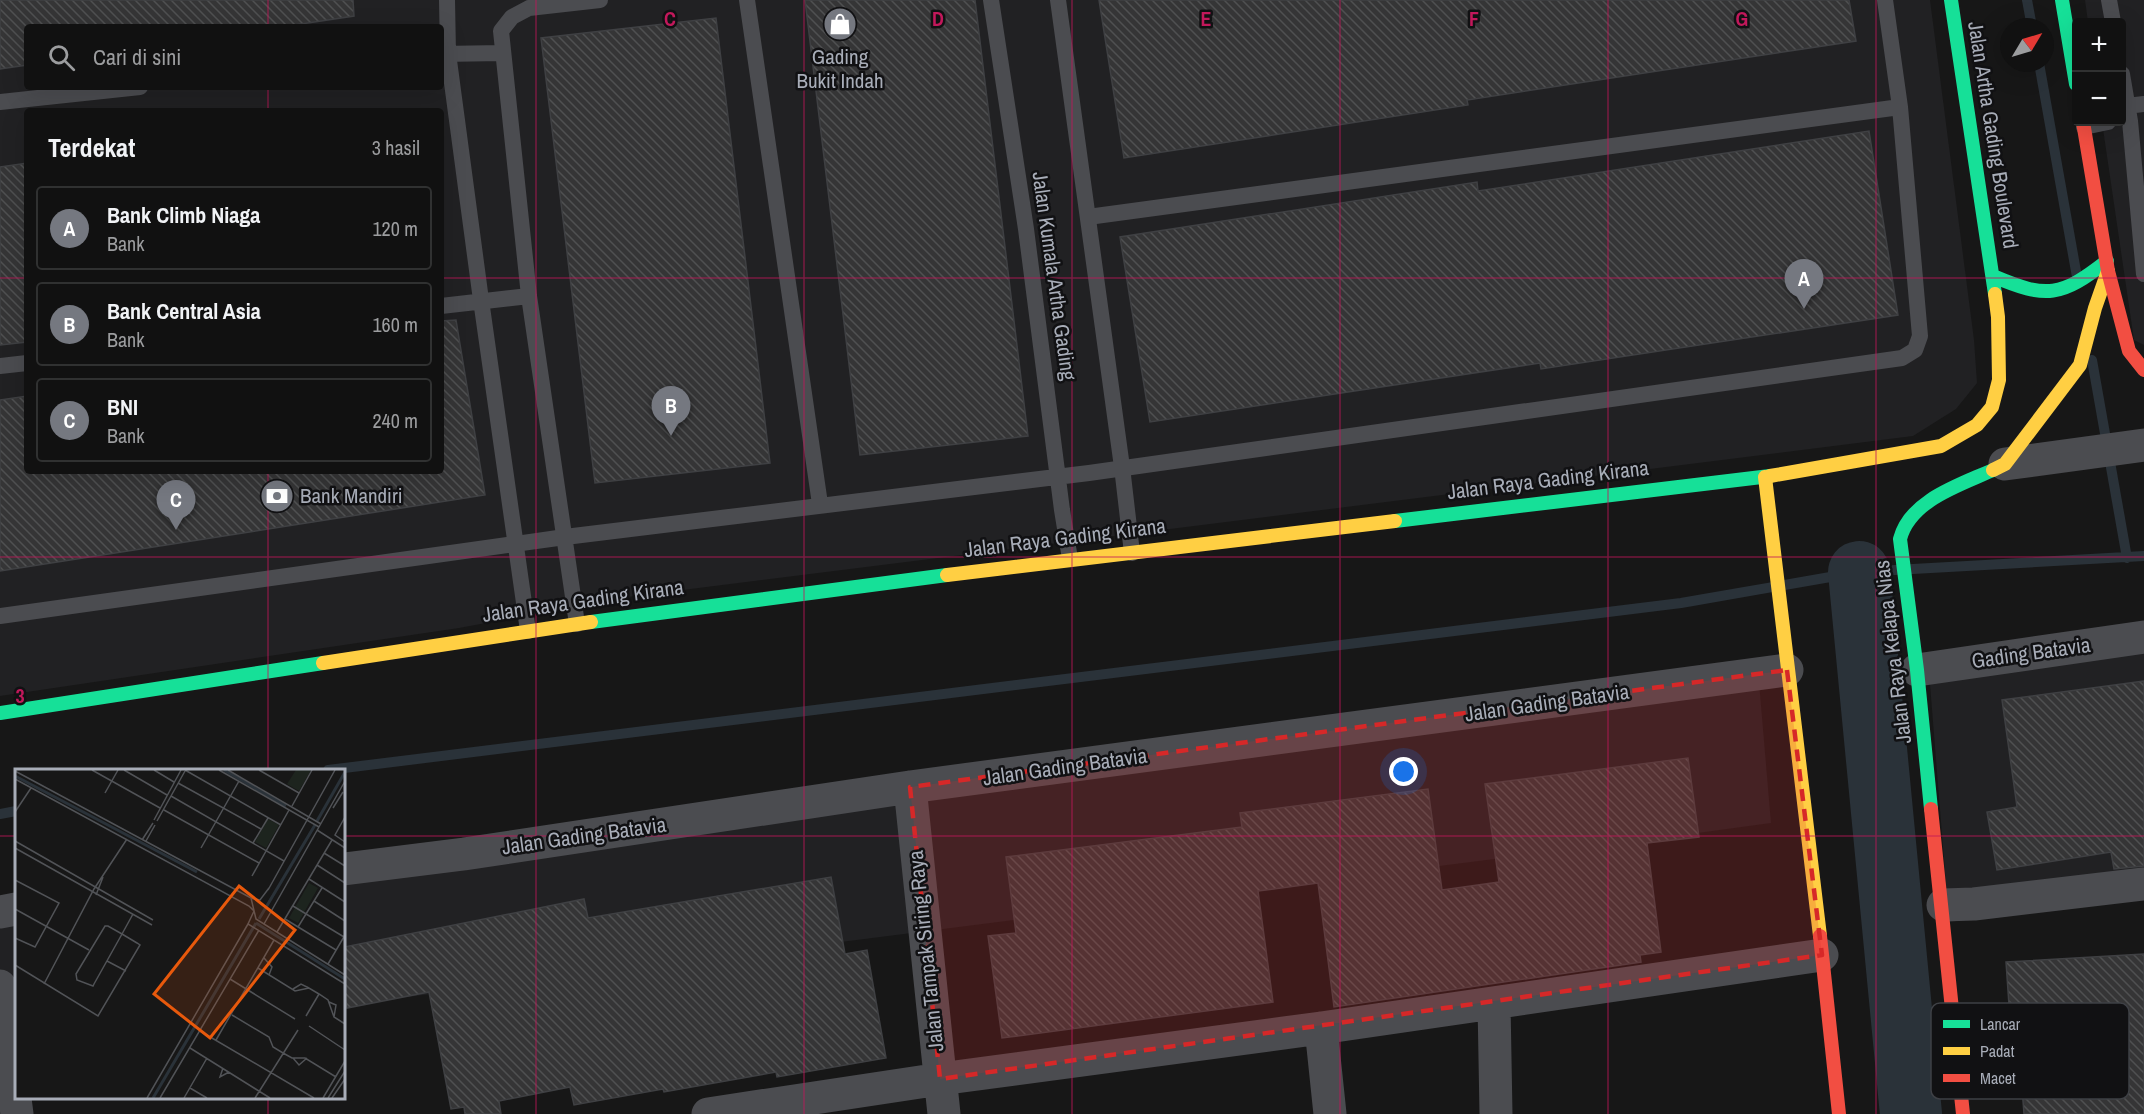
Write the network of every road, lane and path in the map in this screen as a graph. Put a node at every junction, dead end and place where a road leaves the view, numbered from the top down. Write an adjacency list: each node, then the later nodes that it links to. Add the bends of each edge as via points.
1 (447, 0): 11 (lane)
2 (600, 0): 12 (lane, via 529,8 512,17 501,31)
3 (747, 0): 36 (lane)
4 (991, 0): 34 (lane, Jalan Kumala Artha Gading)
5 (1058, 0): 21 (lane)
6 (1885, 0): 17 (lane)
7 (1951, 0): 24 (main road, Jalan Artha Gading Boulevard)
8 (2062, 0): 13 (main road)
9 (2109, 0): 10 (lane)
10 (2112, 18)
11 (445, 53): 12 (lane); 26 (lane)
12 (502, 53): 25 (lane)
13 (2074, 72)
14 (112, 90): 15 (lane)
15 (0, 102)
16 (2144, 104): 18 (lane)
17 (1900, 107): 21 (lane); 33 (lane, via 1920,336 1915,350 1902,358)
18 (2126, 107)
19 (2084, 126): 22 (main road)
20 (2125, 126): 23 (lane)
21 (1088, 217): 33 (lane)
22 (2108, 266): 24 (main road, via 2061,291 2040,292); 30 (main road, via 2129,351); 32 (main road, Jalan Raya Kelapa Nias, via 2080,365)
23 (2144, 274)
24 (1993, 276): 35 (main road, Jalan Raya Gading Kirana, via 1999,380 1992,408 1977,425 1941,446)
25 (529, 296): 26 (lane); 37 (lane)
26 (481, 300): 27 (lane); 38 (lane)
27 (444, 306)
28 (24, 363): 29 (lane)
29 (0, 366)
30 (2144, 370)
31 (2144, 445): 32 (street)
32 (2005, 464): 45 (main road, Jalan Raya Kelapa Nias, via 1930,500 1914,513 1902,531)
33 (1122, 467): 34 (lane); 39 (lane)
34 (1058, 476): 36 (lane); 40 (lane, Jalan Kumala Artha Gading)
35 (1765, 477): 39 (main road, Jalan Raya Gading Kirana); 46 (main road)
36 (820, 504): 37 (lane)
37 (565, 537): 38 (lane); 42 (lane)
38 (516, 544): 41 (lane); 43 (lane)
39 (1132, 553): 40 (main road, Jalan Raya Gading Kirana)
40 (1070, 559): 42 (main road, Jalan Raya Gading Kirana)
41 (0, 616)
42 (577, 624): 43 (main road, Jalan Raya Gading Kirana)
43 (528, 631): 47 (main road, Jalan Raya Gading Kirana)
44 (2144, 637): 45 (street, Gading Batavia)
45 (1915, 658): 51 (main road, Jalan Raya Kelapa Nias)
46 (1786, 661): 48 (street, Jalan Gading Batavia); 54 (main road)
47 (0, 713)
48 (910, 788): 49 (street, Jalan Gading Batavia); 59 (street, Jalan Tampak Siring Raya)
49 (345, 869)
50 (2144, 884): 51 (street)
51 (1943, 905): 57 (main road, Jalan Raya Kelapa Nias)
52 (15, 909): 53 (street)
53 (0, 912)
54 (1822, 955): 56 (street); 68 (main road)
55 (0, 986): 60 (street)
56 (1494, 1003): 58 (street); 67 (street)
57 (1952, 1003)
58 (1321, 1028): 59 (street); 66 (street)
59 (940, 1079): 64 (street); 65 (street, Jalan Tampak Siring Raya)
60 (15, 1099)
61 (15, 1099): 63 (street)
62 (1962, 1099): 69 (main road, Jalan Raya Kelapa Nias)
63 (17, 1114)
64 (708, 1114)
65 (944, 1114)
66 (1330, 1114)
67 (1496, 1114)
68 (1839, 1114)
69 (1963, 1114)

